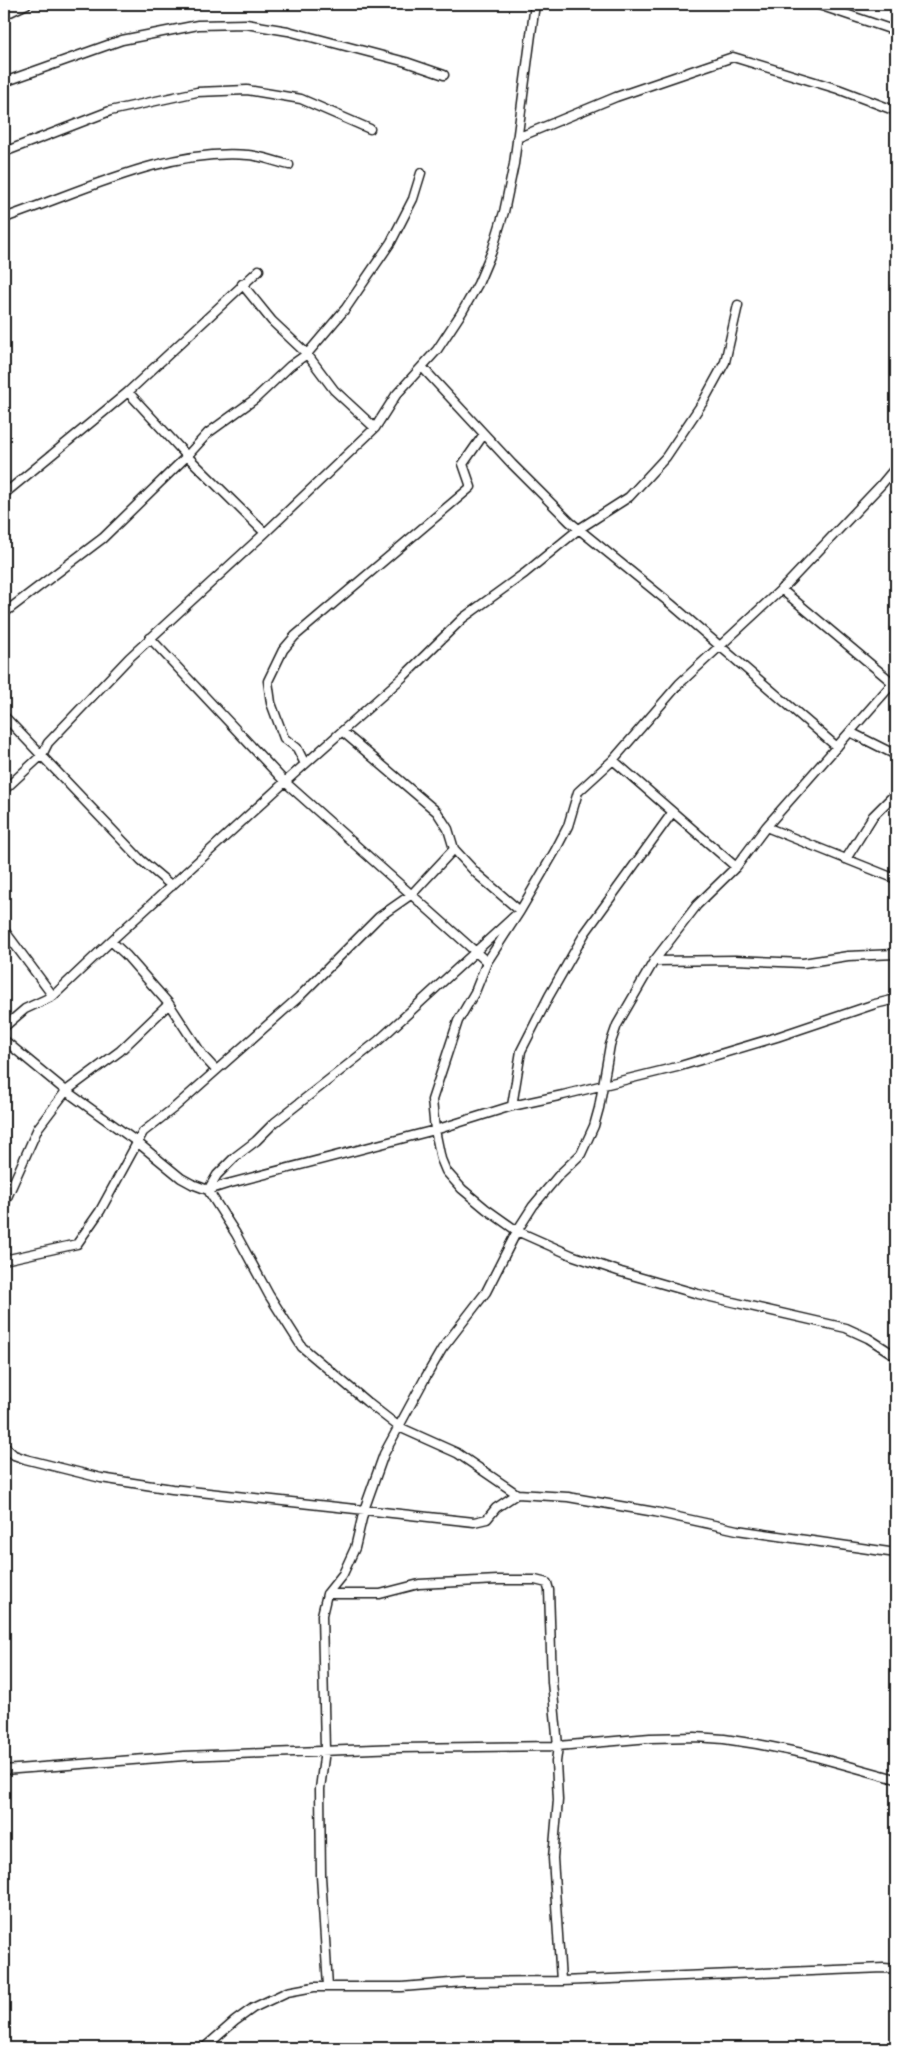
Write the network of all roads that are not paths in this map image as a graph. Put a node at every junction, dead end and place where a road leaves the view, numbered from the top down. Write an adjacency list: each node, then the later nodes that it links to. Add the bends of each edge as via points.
1 (28, 4): 4 (street)
2 (535, 4): 10 (street)
3 (816, 4): 5 (street)
4 (4, 15)
5 (896, 31)
6 (444, 75): 7 (street, via 288,30 246,24 198,25 122,40)
7 (4, 82)
8 (896, 111): 10 (street, via 838,89 733,57 616,97)
9 (370, 129): 11 (street, via 301,99 247,90 196,92 110,111)
10 (517, 138): 19 (street, via 504,212 492,251 462,312)
11 (4, 152)
12 (289, 166): 14 (street, via 250,155 204,155 143,168)
13 (421, 173): 18 (street, via 413,199 391,242 346,308)
14 (4, 218)
15 (259, 270): 16 (street)
16 (242, 284): 18 (street, via 272,321); 20 (street)
17 (738, 305): 26 (street, via 725,362 666,457 629,497)
18 (307, 354): 21 (street, via 334,390); 23 (street, via 255,399 208,433)
19 (422, 367): 21 (street, via 396,395); 22 (street)
20 (128, 392): 23 (street); 25 (street)
21 (375, 428): 27 (street)
22 (484, 434): 26 (street); 40 (street, via 463,464 471,487 295,636 283,650 268,681 271,703 284,738 298,748)
23 (187, 456): 27 (street); 29 (street, via 103,538)
24 (894, 473): 28 (street)
25 (4, 494)
26 (579, 529): 31 (street); 34 (street, via 463,618)
27 (265, 533): 30 (street)
28 (781, 589): 31 (street); 32 (street)
29 (4, 612)
30 (150, 638): 37 (street, via 48,743); 41 (street)
31 (719, 645): 36 (street); 39 (street, via 679,684)
32 (894, 684): 35 (street)
33 (4, 716): 37 (street)
34 (343, 732): 40 (street); 46 (street, via 438,812)
35 (850, 732): 36 (street); 38 (street)
36 (837, 747): 45 (street)
37 (42, 755): 42 (street); 50 (street, via 140,860)
38 (896, 755)
39 (613, 760): 44 (street); 52 (street, via 578,792 568,826)
40 (306, 764): 41 (street)
41 (285, 782): 50 (street); 51 (street)
42 (4, 790)
43 (896, 793): 47 (street, via 873,816)
44 (672, 813): 48 (street); 67 (street, via 584,933 549,996 522,1051)
45 (766, 827): 47 (street); 48 (street)
46 (454, 849): 51 (street); 52 (street)
47 (846, 858): 49 (street)
48 (736, 867): 57 (street, via 697,905)
49 (896, 879)
50 (172, 886): 54 (street)
51 (412, 894): 55 (street); 64 (street, via 379,917 299,996)
52 (520, 911): 55 (street); 58 (street)
53 (4, 930): 59 (street)
54 (111, 941): 59 (street); 61 (street)
55 (476, 952): 58 (street); 70 (street, via 378,1041 235,1157 217,1175)
56 (896, 954): 57 (street, via 803,962)
57 (654, 961): 65 (street, via 617,1025 610,1045)
58 (487, 962): 68 (street, via 458,1021 432,1100)
59 (53, 996): 62 (street, via 25,1009)
60 (896, 1000): 65 (street, via 676,1067)
61 (170, 1004): 64 (street, via 203,1056); 66 (street, via 120,1051)
62 (4, 1027)
63 (4, 1040): 66 (street)
64 (216, 1070): 69 (street, via 142,1132)
65 (604, 1084): 67 (street); 72 (street, via 594,1126 580,1154 533,1206)
66 (66, 1091): 69 (street); 71 (street, via 38,1128)
67 (512, 1106): 68 (street)
68 (435, 1130): 70 (street); 72 (street, via 446,1171 486,1209)
69 (137, 1142): 70 (street, via 181,1178); 73 (street, via 100,1211 77,1244)
70 (208, 1190): 75 (street, via 302,1347)
71 (4, 1204)
72 (518, 1230): 74 (street, via 571,1255 622,1272 698,1294 846,1328); 75 (street, via 486,1292 442,1349)
73 (4, 1260)
74 (896, 1356)
75 (399, 1427): 77 (street, via 457,1453); 78 (street, via 384,1454)
76 (4, 1446): 78 (street, via 25,1460 101,1478)
77 (517, 1494): 78 (street, via 496,1508 487,1519 474,1522); 79 (street, via 568,1497 737,1530)
78 (364, 1510): 80 (street, via 355,1548 343,1574)
79 (896, 1554)
80 (327, 1594): 81 (street, via 380,1594 419,1584 498,1580 547,1583); 82 (street, via 322,1615)
81 (558, 1746): 82 (street); 84 (street, via 650,1738 724,1739 802,1754); 86 (street, via 558,1800 552,1858)
82 (325, 1750): 83 (street, via 167,1757); 87 (street, via 320,1789 321,1876)
83 (4, 1770)
84 (896, 1779)
85 (896, 1970): 86 (street)
86 (561, 1981): 87 (street, via 463,1982 402,1987)
87 (328, 1986): 88 (street, via 288,1992 272,1998 235,2021)
88 (204, 2048)

